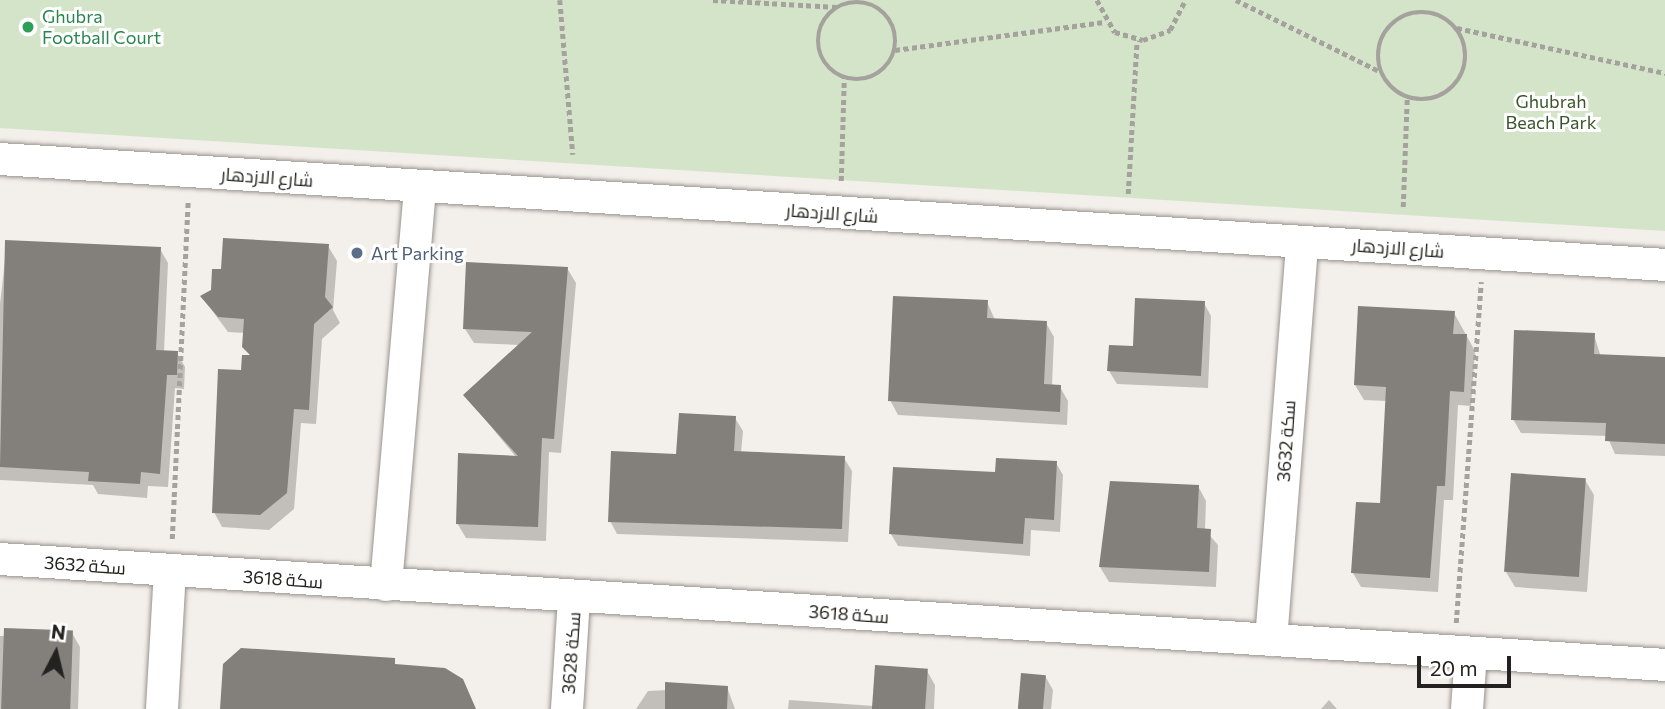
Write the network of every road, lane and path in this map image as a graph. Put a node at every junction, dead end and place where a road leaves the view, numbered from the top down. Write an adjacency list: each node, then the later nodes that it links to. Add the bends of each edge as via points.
1 (560, 0): 16 (path)
2 (713, 0): 7 (path)
3 (1097, 0): 8 (path)
4 (1185, 0): 10 (path, via 1170,30)
5 (1236, 0): 12 (path)
6 (863, 1): 7 (path); 11 (path, via 893,25)
7 (838, 7): 14 (path, via 818,39 825,62)
8 (1104, 22): 10 (path); 11 (path)
9 (1456, 28): 12 (path, via 1429,12 1400,18 1380,41); 13 (path); 15 (path, via 1467,54 1459,82 1436,99)
10 (1137, 40): 21 (path)
11 (895, 50): 14 (path, via 869,78)
12 (1380, 71): 15 (path)
13 (1665, 73)
14 (844, 77): 19 (path)
15 (1407, 98): 22 (path)
16 (573, 154)
17 (0, 159): 18 (street, شارع الازدهار)
18 (189, 172): 20 (street, شارع الازدهار); 27 (path)
19 (841, 181)
20 (420, 186): 23 (street, شارع الازدهار); 28 (street)
21 (1128, 194)
22 (1402, 208)
23 (1302, 243): 24 (street, شارع الازدهار); 30 (street, سكة 3632)
24 (1483, 254): 25 (street, شارع الازدهار); 31 (path)
25 (1665, 265)
26 (0, 559): 27 (street, سكة 3632)
27 (170, 572): 28 (street, سكة 3618); 33 (street)
28 (386, 585): 29 (street, سكة 3618)
29 (574, 597): 30 (street, سكة 3618); 34 (street, سكة 3628)
30 (1271, 640): 31 (street, سكة 3618)
31 (1463, 652): 32 (street, سكة 3618); 35 (street)
32 (1665, 665)
33 (162, 709)
34 (567, 709)
35 (1467, 709)

